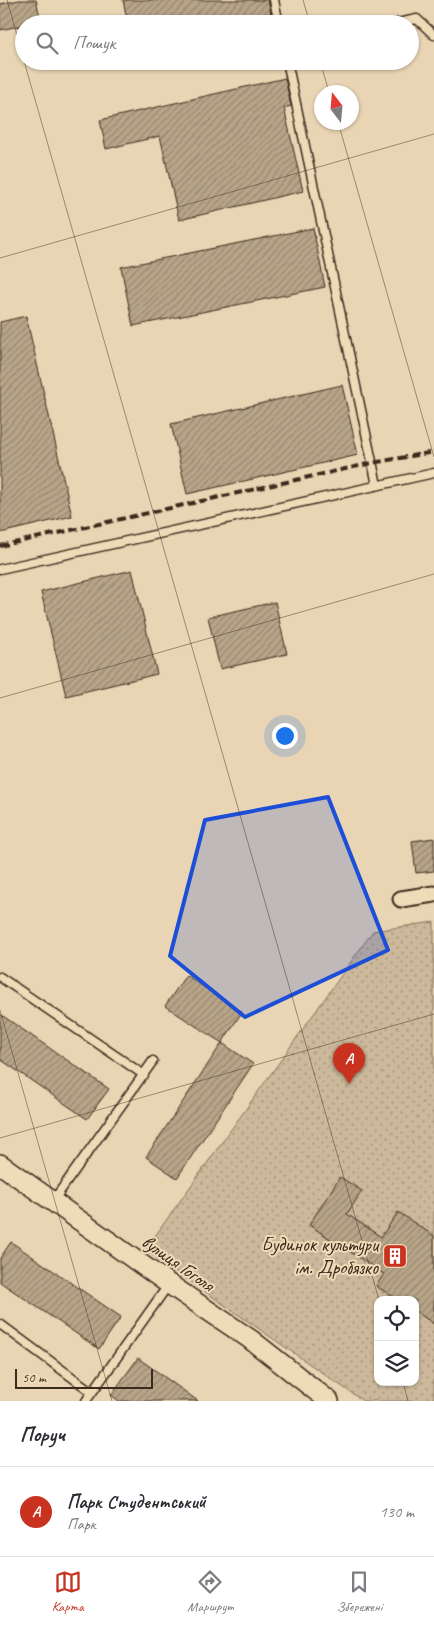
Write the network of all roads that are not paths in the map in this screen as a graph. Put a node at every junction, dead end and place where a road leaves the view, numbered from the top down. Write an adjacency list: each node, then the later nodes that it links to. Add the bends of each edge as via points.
1 (274, 0): 2 (lane)
2 (277, 15)
3 (419, 21): 4 (lane)
4 (434, 35)
5 (289, 70): 7 (lane)
6 (434, 473): 7 (lane)
7 (377, 485): 8 (lane)
8 (0, 570)
9 (434, 894): 10 (street)
10 (401, 899)
11 (0, 976): 13 (lane)
12 (153, 1062): 13 (lane)
13 (144, 1075): 15 (lane)
14 (0, 1164): 15 (street, вулиця Гоголя)
15 (53, 1201): 16 (street, вулиця Гоголя)
16 (169, 1284): 18 (lane); 20 (street, вулиця Гоголя, via 250,1339)
17 (0, 1324): 18 (lane)
18 (92, 1392): 19 (lane)
19 (86, 1401)
20 (329, 1401)

